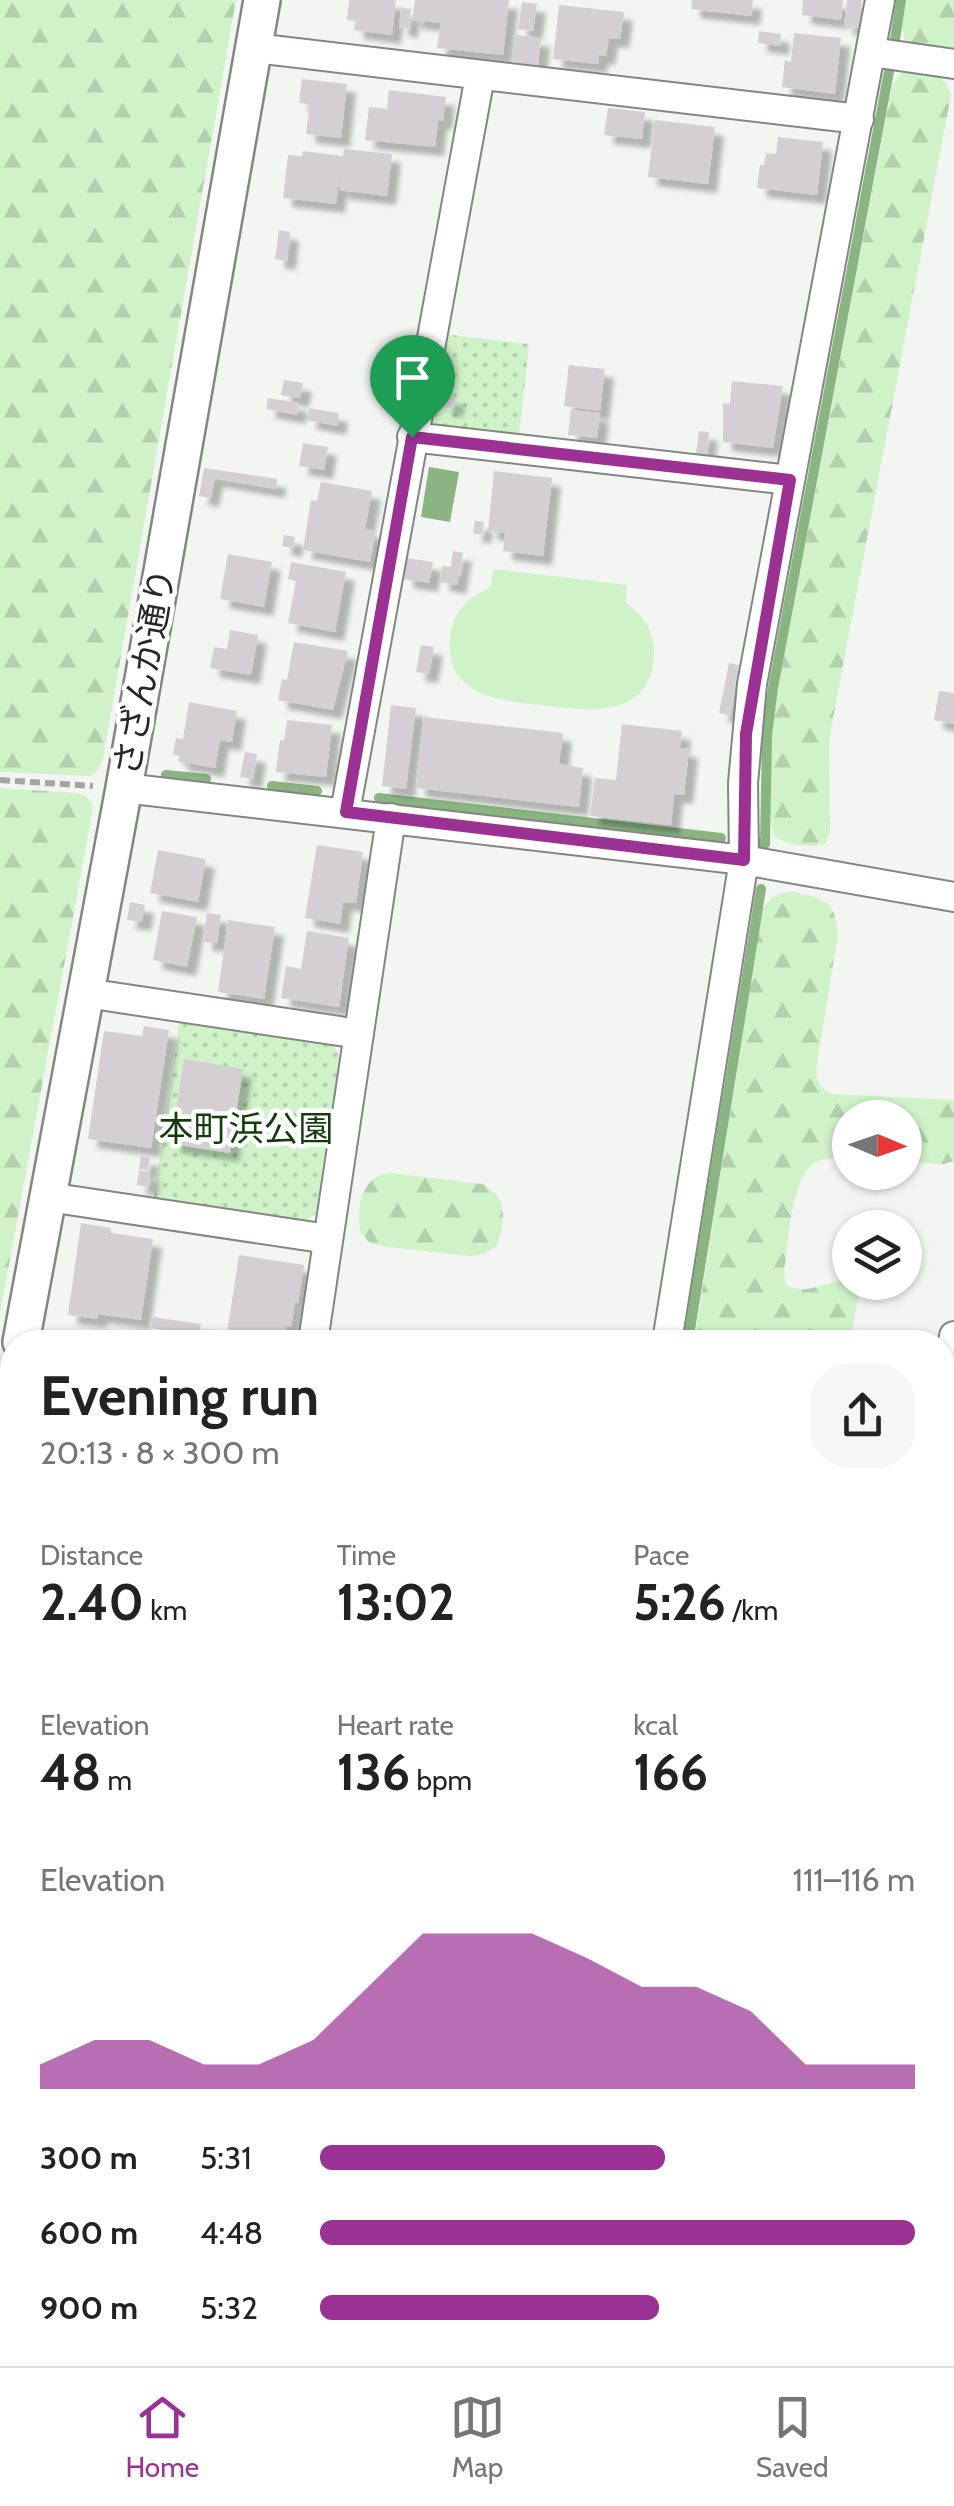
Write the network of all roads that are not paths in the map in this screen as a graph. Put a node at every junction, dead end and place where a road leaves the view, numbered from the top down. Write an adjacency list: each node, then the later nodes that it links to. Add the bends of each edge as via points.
1 (262, 0): 3 (street, さざんか通り)
2 (880, 0): 4 (street)
3 (254, 48): 6 (street); 10 (street, さざんか通り)
4 (871, 52): 5 (street); 7 (street)
5 (954, 64)
6 (480, 76): 7 (street); 8 (street)
7 (859, 119): 9 (street)
8 (412, 437): 9 (street); 11 (street)
9 (790, 480): 13 (street, via 746,734)
10 (124, 788): 11 (street); 15 (street, さざんか通り)
11 (346, 812): 12 (street)
12 (391, 818): 13 (street); 16 (street)
13 (744, 860): 14 (street); 21 (street)
14 (954, 897)
15 (86, 993): 16 (street); 17 (street, さざんか通り)
16 (358, 1034): 18 (street)
17 (48, 1197): 18 (street); 19 (street, さざんか通り)
18 (328, 1239): 20 (street)
19 (23, 1330)
20 (314, 1330)
21 (669, 1330)

